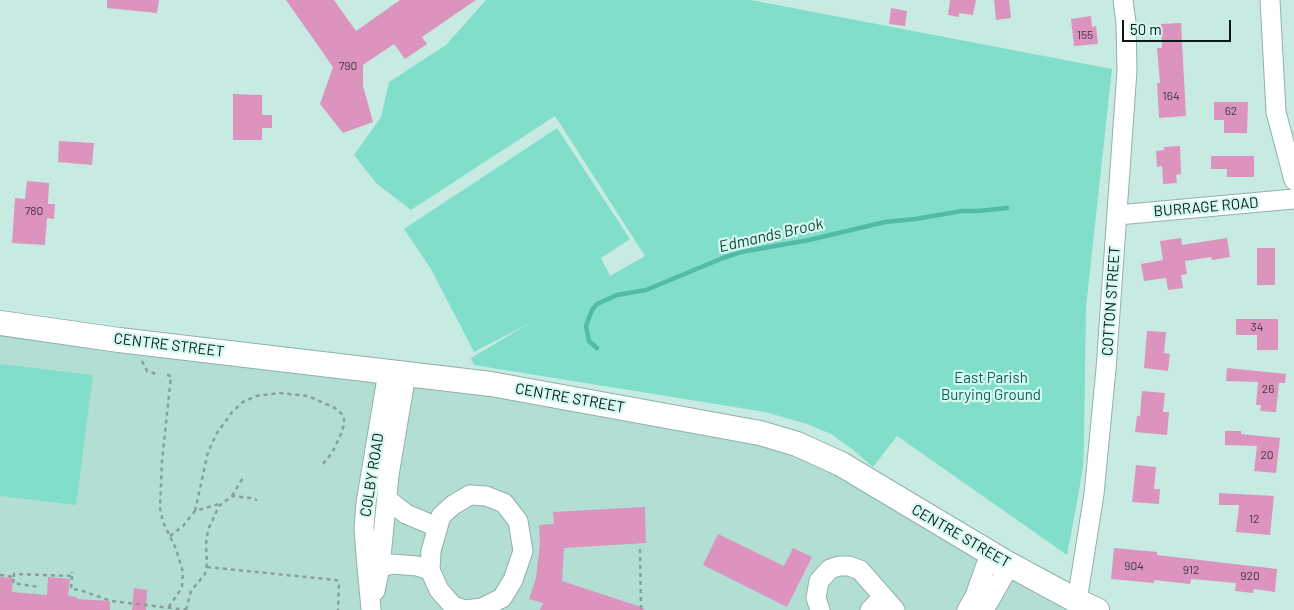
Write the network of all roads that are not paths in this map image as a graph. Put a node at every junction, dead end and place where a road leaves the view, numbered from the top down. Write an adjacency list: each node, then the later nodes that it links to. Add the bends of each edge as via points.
1 (1123, 0): 5 (street, COTTON STREET, via 1127,70)
2 (1270, 0): 3 (street, via 1276,112)
3 (1294, 180)
4 (1294, 200): 5 (street, BURRAGE ROAD)
5 (1118, 215): 14 (street, COTTON STREET)
6 (0, 323): 7 (main road, CENTRE STREET)
7 (397, 373): 8 (street, COLBY ROAD); 10 (main road, CENTRE STREET, via 491,384 724,425 797,444 841,464); 16 (street, COLBY ROAD, via 366,503 364,528)
8 (387, 499): 9 (street, via 406,514); 11 (street, COLBY ROAD)
9 (437, 527): 12 (street); 13 (street, via 453,505 470,495 486,496 504,503 518,521 522,551)
10 (1005, 562): 14 (main road, CENTRE STREET); 18 (street, via 986,565); 19 (street, via 1004,575)
11 (380, 567): 12 (street, via 409,565); 16 (street, COLBY ROAD)
12 (430, 570): 13 (street, via 438,590 452,606 465,610)
13 (505, 604)
14 (1087, 605)
15 (883, 606): 17 (street, via 860,570 839,566 830,569 819,581 816,598)
16 (371, 609)
17 (820, 610)
18 (967, 610)
19 (984, 610)

